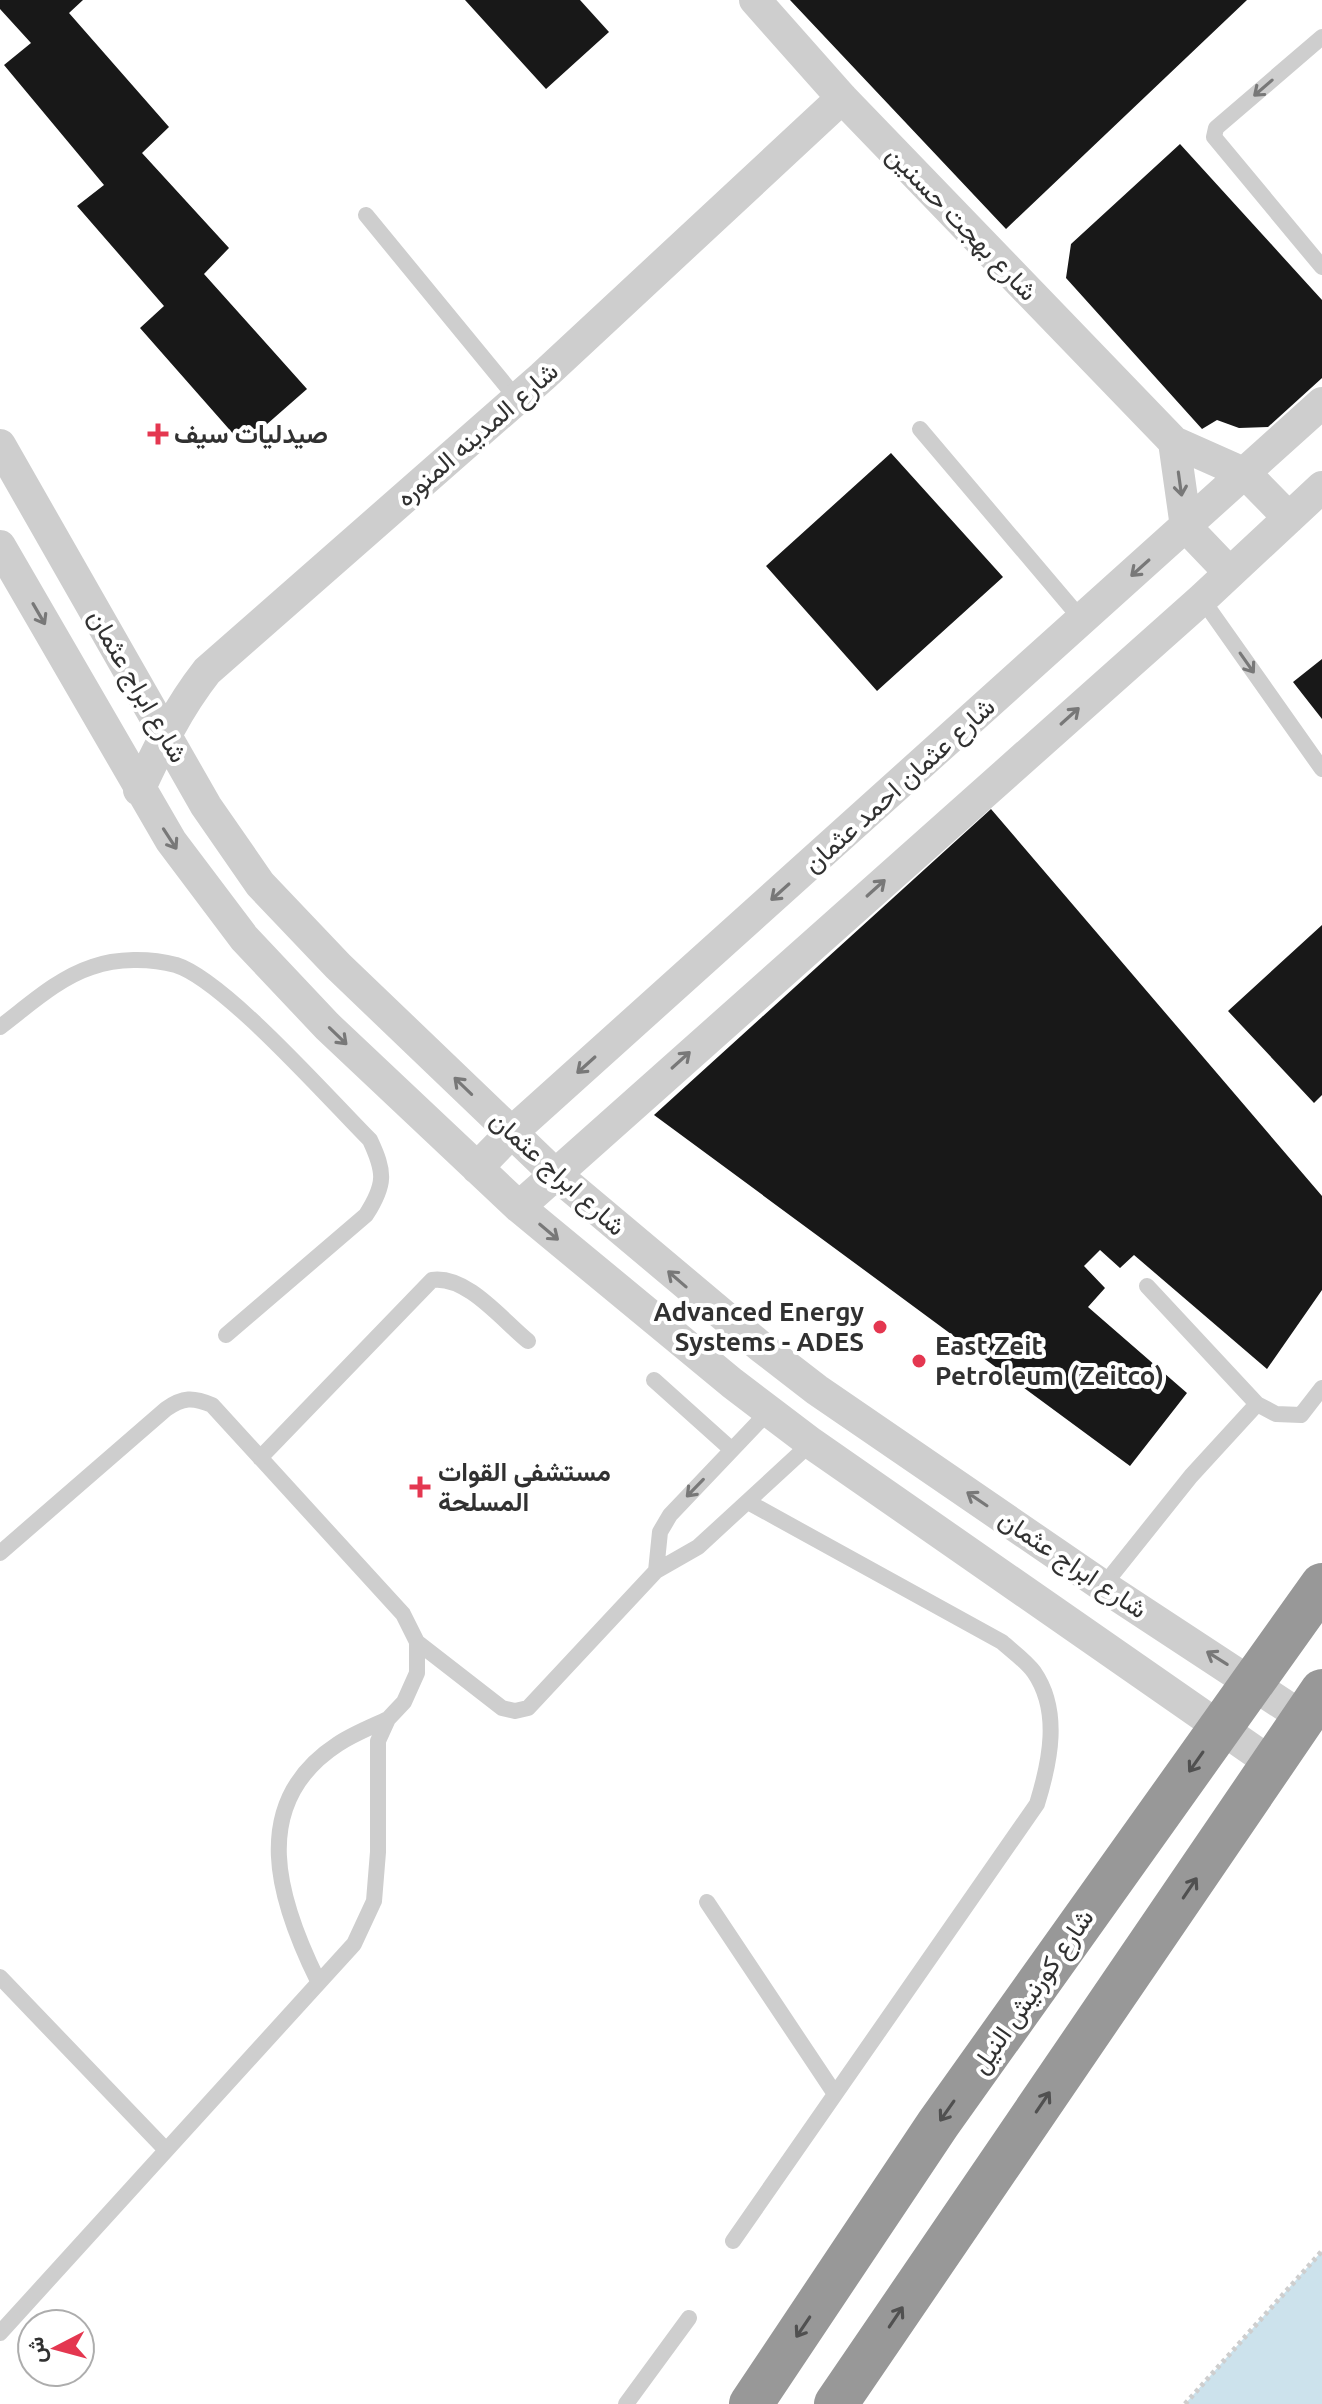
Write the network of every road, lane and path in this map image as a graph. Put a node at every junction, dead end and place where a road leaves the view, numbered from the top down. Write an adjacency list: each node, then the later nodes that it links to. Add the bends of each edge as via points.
1 (755, 0): 3 (street, شارع بهجت حسنين)
2 (1322, 37): 5 (lane, one-way to 5, via 1216,128 1214,137)
3 (842, 98): 6 (street, شارع المدينه المنوره); 9 (street, شارع بهجت حسنين)
4 (366, 215): 6 (lane)
5 (1322, 267)
6 (517, 399): 19 (street, شارع المدينه المنوره, via 207,671)
7 (1322, 403): 11 (street, شارع عثمان احمد عثمان)
8 (920, 429): 18 (lane)
9 (1174, 442): 11 (street, شارع بهجت حسنين); 14 (street, one-way to 14)
10 (0, 445): 19 (street, شارع ابراج عثمان)
11 (1246, 474): 13 (street); 14 (street, شارع عثمان احمد عثمان)
12 (1322, 487): 13 (street)
13 (1289, 518): 16 (street)
14 (1186, 527): 16 (street); 18 (street, شارع عثمان احمد عثمان, one-way to 18)
15 (0, 546): 21 (street, شارع ابراج عثمان, one-way to 21)
16 (1230, 573): 17 (street)
17 (1202, 599): 20 (lane, one-way to 20); 25 (street, one-way to 17)
18 (1082, 620): 23 (street, شارع عثمان احمد عثمان, one-way to 23)
19 (165, 733): 21 (street, شارع المدينه المنوره); 23 (street, شارع ابراج عثمان, one-way to 19, via 260,884 206,806)
20 (1322, 769)
21 (139, 790): 24 (street, شارع ابراج عثمان, one-way to 24, via 206,891 254,949)
22 (0, 1027): 28 (lane, via 91,967 134,959 177,966 215,986 370,1140 382,1165 381,1192 366,1215)
23 (512, 1132): 24 (street, شارع عثمان احمد عثمان); 25 (street, شارع ابراج عثمان)
24 (477, 1168): 26 (street, شارع ابراج عثمان)
25 (554, 1173): 26 (street); 32 (street, شارع ابراج عثمان, one-way to 25)
26 (519, 1207): 34 (street, شارع ابراج عثمان, one-way to 34)
27 (1147, 1286): 33 (lane)
28 (226, 1335)
29 (528, 1341): 36 (lane, via 461,1284 447,1278 432,1280)
30 (654, 1380): 35 (lane)
31 (1322, 1388): 33 (lane, via 1301,1415 1276,1414)
32 (817, 1390): 34 (street); 41 (street, شارع ابراج عثمان, one-way to 32)
33 (1257, 1404): 41 (lane)
34 (790, 1427): 35 (lane); 37 (lane); 46 (street, شارع ابراج عثمان)
35 (732, 1450): 39 (lane, one-way to 39, via 670,1515 660,1532)
36 (260, 1458): 38 (lane, via 212,1405 197,1398 180,1399); 42 (lane, via 403,1614)
37 (748, 1502): 39 (lane, via 685,1557); 51 (lane, via 1002,1642 1034,1672 1050,1715 1051,1761 1037,1804)
38 (0, 1553)
39 (656, 1571): 42 (lane, via 528,1708 502,1708)
40 (1322, 1585): 43 (highway, شارع كورنيش النيل)
41 (1103, 1586): 43 (street, شارع ابراج عثمان, one-way to 41)
42 (417, 1642): 45 (lane, via 417,1673 404,1702)
43 (1253, 1681): 44 (street, شارع ابراج عثمان); 46 (highway, شارع كورنيش النيل)
44 (1313, 1705): 47 (highway)
45 (388, 1719): 50 (lane, via 378,1741 374,1901 354,1944); 50 (lane, via 337,1745 301,1780 280,1825 278,1875 287,1911)
46 (1221, 1727): 47 (street, شارع ابراج عثمان); 58 (highway, شارع كورنيش النيل, one-way to 58, via 938,2124)
47 (1274, 1765): 59 (highway, one-way to 47)
48 (707, 1902): 51 (lane)
49 (0, 1977): 52 (lane)
50 (318, 1981): 52 (lane)
51 (835, 2094): 53 (lane)
52 (166, 2150): 56 (lane)
53 (733, 2241)
54 (1322, 2251): 60 (path)
55 (689, 2318): 57 (lane)
56 (0, 2333)
57 (626, 2404)
58 (751, 2404)
59 (836, 2404)
60 (1185, 2404)

